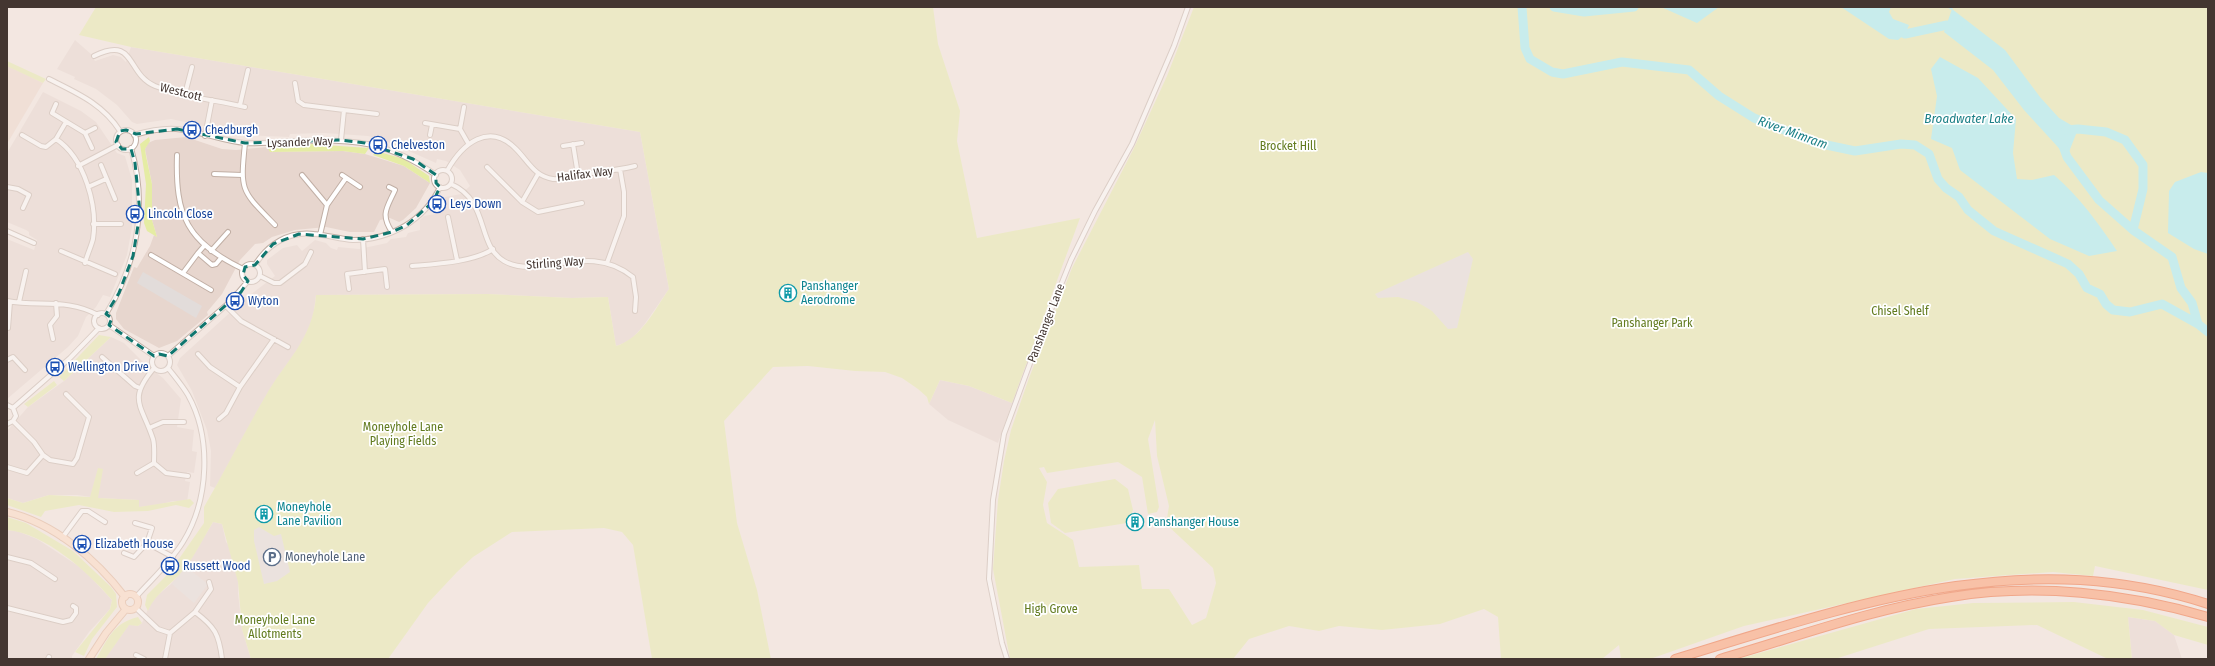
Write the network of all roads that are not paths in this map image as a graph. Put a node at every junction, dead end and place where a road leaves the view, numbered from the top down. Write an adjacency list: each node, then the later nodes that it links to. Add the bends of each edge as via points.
1 (1188, 7): 155 (street, Panshanger Lane, via 1132,144 1071,260 1004,434 993,500 989,579)
2 (94, 56): 7 (street, Westcott, via 110,50 121,51 153,85)
3 (192, 67): 7 (street)
4 (248, 70): 10 (street)
5 (49, 79): 20 (street, via 92,101 106,113)
6 (295, 83): 13 (street, via 298,101 304,105)
7 (185, 94): 8 (street, Westcott)
8 (212, 100): 10 (street); 25 (street)
9 (56, 104): 15 (street, via 52,113)
10 (240, 106): 11 (street)
11 (245, 107)
12 (464, 107): 19 (street)
13 (344, 110): 14 (street); 27 (street)
14 (377, 114)
15 (66, 122): 21 (street); 26 (street)
16 (425, 123): 17 (street)
17 (432, 124): 19 (street); 24 (street)
18 (96, 128): 21 (street)
19 (460, 129): 29 (street)
20 (120, 131): 23 (street, via 126,130); 32 (street, via 116,136)
21 (85, 133): 34 (street)
22 (22, 135): 26 (street, via 44,147)
23 (134, 135): 25 (street, Lysander Way, via 177,129); 35 (street, via 135,144)
24 (430, 135)
25 (205, 136): 28 (street, Lysander Way)
26 (56, 139): 38 (street, via 68,149)
27 (341, 140): 28 (street, Lysander Way); 47 (street, Lysander Way, via 391,149 413,159)
28 (245, 143): 45 (street)
29 (468, 143): 42 (street, via 455,156); 44 (street, via 484,138 505,140)
30 (582, 143): 31 (street)
31 (573, 144): 33 (street); 48 (street)
32 (118, 145): 35 (street, via 125,149); 38 (street)
33 (563, 146)
34 (92, 148)
35 (131, 148): 99 (street, via 138,176 138,225 125,278)
36 (177, 155): 71 (street, via 177,181 182,209 188,225)
37 (101, 165): 49 (street)
38 (78, 166): 52 (street)
39 (635, 166): 41 (street, Halifax Way)
40 (487, 168): 57 (street)
41 (620, 170): 48 (street, Halifax Way); 81 (street, via 624,192 624,216)
42 (446, 171): 47 (street, via 439,171); 50 (street, via 452,176)
43 (214, 174): 45 (street)
44 (538, 174): 48 (street, Halifax Way, via 554,179); 57 (street)
45 (242, 175): 64 (street, via 248,196)
46 (302, 175): 59 (street)
47 (436, 175): 55 (street, via 436,183)
48 (578, 175)
49 (106, 179): 52 (street); 56 (street)
50 (451, 184): 55 (street); 72 (street, Stirling Way, via 461,188 473,200)
51 (7, 187): 60 (street, via 29,195)
52 (88, 187): 62 (street)
53 (360, 187): 59 (street, via 344,177)
54 (389, 187): 67 (street, via 395,190 384,214)
55 (440, 187): 67 (street, via 433,202 422,213 407,225)
56 (115, 199)
57 (522, 202): 58 (street, via 538,212)
58 (582, 203)
59 (327, 205): 68 (street)
60 (23, 208)
61 (448, 217): 79 (street)
62 (93, 224): 63 (street); 80 (street, via 93,240)
63 (121, 224)
64 (275, 224)
65 (7, 231): 70 (street)
66 (228, 232): 74 (street)
67 (392, 232): 69 (street)
68 (320, 235): 69 (street); 82 (street, via 306,234 286,238 266,250)
69 (363, 239): 86 (street)
70 (34, 243)
71 (204, 246): 74 (street); 76 (street)
72 (493, 249): 79 (street, via 486,254); 81 (street, Stirling Way, via 504,261 524,267 578,260)
73 (61, 251): 80 (street)
74 (211, 252): 78 (street)
75 (311, 252): 89 (street, via 305,264 280,283)
76 (198, 253): 78 (street, via 212,265); 87 (street)
77 (151, 255): 87 (street)
78 (221, 258): 84 (street)
79 (457, 260): 83 (street)
80 (85, 263): 88 (street)
81 (607, 263): 98 (street, Stirling Way, via 620,267 633,277)
82 (256, 265): 84 (street, via 247,265); 89 (street)
83 (412, 266)
84 (243, 269): 90 (street, via 244,277)
85 (26, 271): 95 (street)
86 (365, 272): 91 (street, via 385,269); 92 (street, via 347,274)
87 (183, 273): 93 (street)
88 (115, 274)
89 (260, 276): 90 (street, via 254,281)
90 (248, 281): 97 (street, via 241,292)
91 (387, 287)
92 (349, 289)
93 (211, 290)
94 (8, 302): 95 (street); 102 (street)
95 (19, 302): 96 (street)
96 (56, 303): 100 (street, via 76,306); 104 (street, via 57,316 50,325)
97 (226, 306): 105 (street, via 242,321); 109 (street)
98 (635, 311)
99 (106, 314): 100 (street); 101 (street)
100 (98, 315): 103 (street, via 95,322)
101 (109, 325): 103 (street, via 104,329); 108 (street)
102 (8, 328)
103 (99, 328): 119 (street, via 70,358)
104 (53, 339)
105 (274, 339): 106 (street); 115 (street)
106 (288, 347)
107 (198, 354): 115 (street, via 210,367)
108 (154, 356): 109 (street); 112 (street)
109 (168, 356): 113 (street)
110 (102, 357): 116 (street)
111 (7, 360): 114 (street, via 13,357)
112 (154, 368): 113 (street, via 162,371); 116 (street)
113 (168, 368): 137 (street, via 188,396 202,434 204,458 204,477 198,506 184,540)
114 (25, 370)
115 (240, 387): 120 (street, via 226,413)
116 (140, 388): 124 (street, via 140,408)
117 (66, 394): 125 (street, via 89,417 76,458 73,464 69,465 50,460)
118 (7, 405): 119 (street)
119 (13, 408): 121 (street, via 16,413)
120 (219, 419)
121 (13, 421): 123 (street); 125 (street)
122 (184, 422): 124 (street, via 163,422)
123 (7, 424)
124 (149, 428): 126 (street, via 154,441)
125 (43, 455): 127 (street, via 27,473)
126 (154, 464): 128 (street); 129 (street, via 166,473)
127 (7, 467)
128 (137, 473)
129 (188, 476)
130 (7, 512): 133 (street, via 32,520)
131 (105, 522): 133 (street, via 88,511 82,511)
132 (135, 523): 134 (street, via 152,528)
133 (62, 538): 140 (street, via 95,564)
134 (147, 543): 135 (street, via 134,557); 137 (street)
135 (124, 553)
136 (7, 557): 138 (street, via 31,563)
137 (173, 557): 141 (street)
138 (55, 579)
139 (209, 582): 147 (street, via 211,589)
140 (125, 597): 141 (street); 145 (street, via 123,604)
141 (136, 597): 146 (street)
142 (2208, 604): 156 (highway, via 2175,594 2096,580 2067,578 1990,582 1901,595)
143 (73, 606): 144 (street, via 76,613 71,620 63,622)
144 (7, 608)
145 (126, 608): 146 (street); 151 (street)
146 (136, 608): 149 (street, via 158,629)
147 (195, 612): 149 (street); 154 (street, via 214,627)
148 (2208, 617): 157 (highway, via 2158,603 2090,593 1989,592 1912,604)
149 (170, 633): 153 (street)
150 (136, 655): 152 (street)
151 (89, 659)
152 (144, 659)
153 (165, 659)
154 (222, 659)
155 (1007, 659)
156 (1675, 659)
157 (1720, 659)

